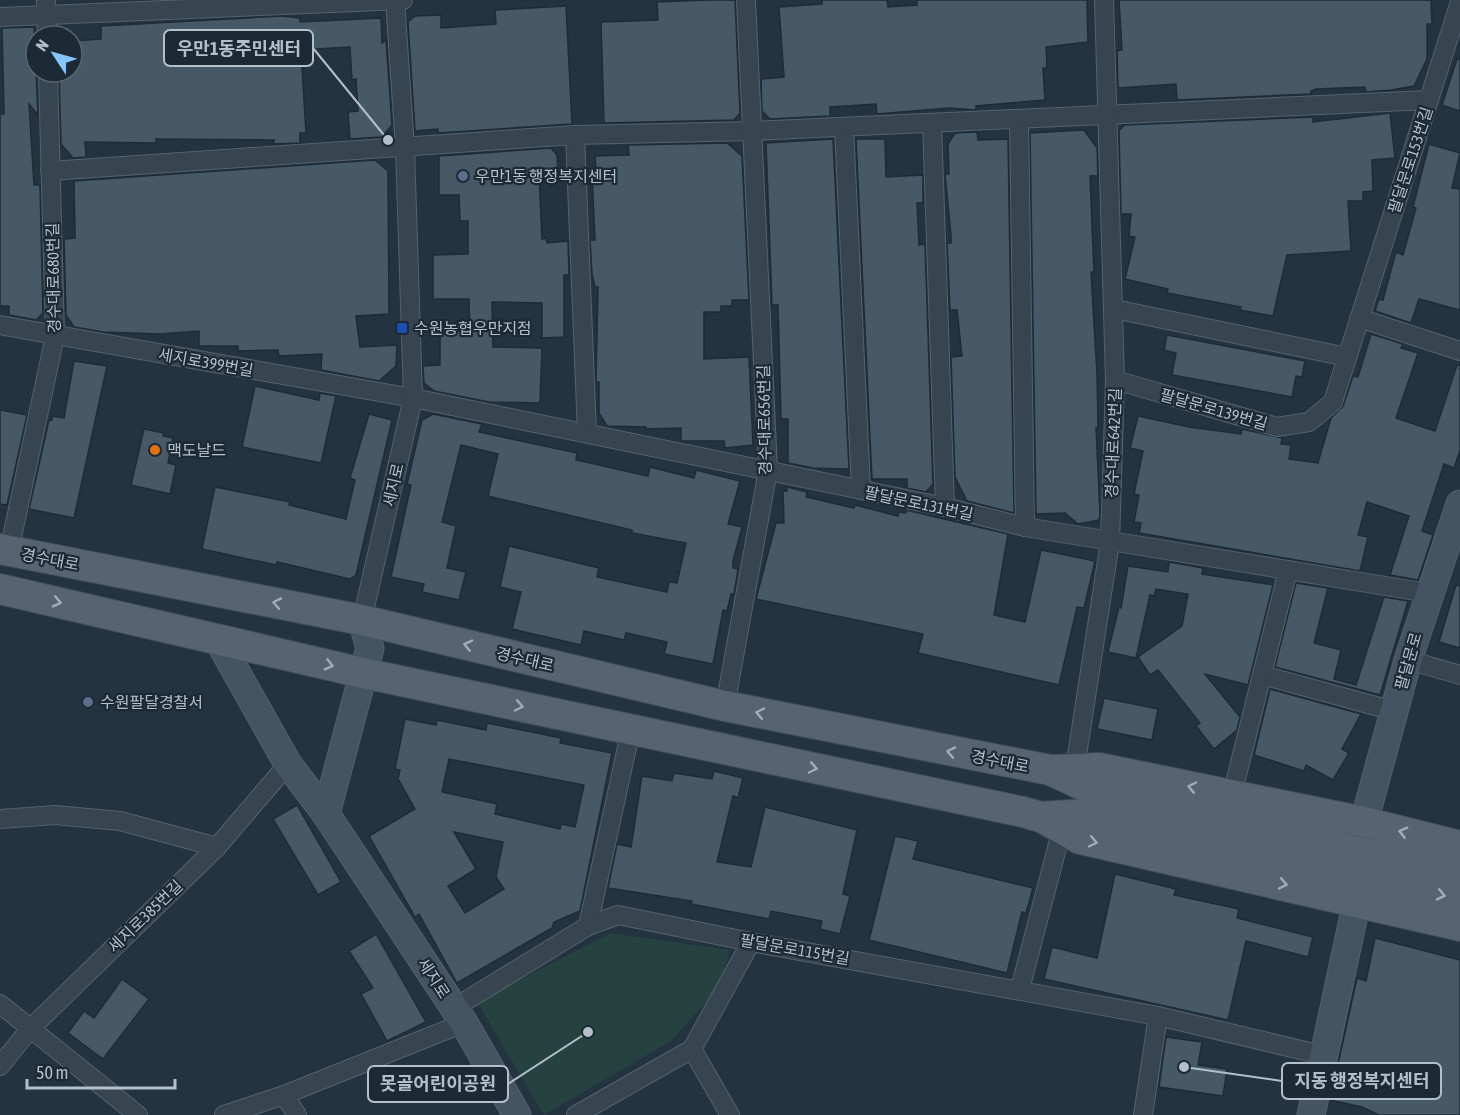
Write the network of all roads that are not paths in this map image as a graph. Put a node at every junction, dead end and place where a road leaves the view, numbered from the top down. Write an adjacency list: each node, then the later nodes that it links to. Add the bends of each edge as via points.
1 (395, 0): 2 (street); 6 (street); 17 (street, 세지로)
2 (403, 0)
3 (747, 0): 15 (street, 경수대로656번길)
4 (1104, 0): 11 (street, 경수대로642번길)
5 (1460, 2): 10 (street, 팔달문로153번길)
6 (46, 7): 7 (street); 8 (street)
7 (0, 16)
8 (47, 24)
9 (48, 84): 18 (street, 경수대로680번길)
10 (1429, 100): 11 (street); 20 (street, 팔달문로153번길)
11 (1109, 116): 12 (street); 19 (street, 경수대로642번길)
12 (1018, 119): 13 (street); 32 (street)
13 (932, 123): 14 (street); 31 (street)
14 (844, 127): 15 (street); 29 (street)
15 (753, 131): 16 (street); 28 (street, 경수대로656번길)
16 (575, 135): 17 (street); 27 (street)
17 (405, 148): 18 (street); 26 (street, 세지로)
18 (50, 171): 22 (street, 경수대로680번길)
19 (1114, 309): 24 (street); 25 (street, 경수대로642번길)
20 (1359, 318): 23 (street); 24 (street, 팔달문로139번길)
21 (0, 325): 22 (street, 세지로399번길)
22 (55, 336): 26 (street, 세지로399번길); 34 (street, 경수대로680번길)
23 (1460, 351)
24 (1347, 357): 25 (street, 팔달문로139번길, via 1333,402 1309,422 1277,427)
25 (1115, 380): 33 (street, 경수대로642번길)
26 (413, 398): 27 (street, 팔달문로131번길); 38 (street, 세지로)
27 (587, 433): 28 (street, 팔달문로131번길)
28 (768, 471): 29 (street, 팔달문로131번길); 44 (street, 경수대로656번길)
29 (861, 490): 31 (street, 팔달문로131번길)
30 (1460, 504): 37 (street, 팔달문로)
31 (945, 507): 32 (street, 팔달문로131번길)
32 (1025, 527): 33 (street, 팔달문로131번길)
33 (1110, 542): 35 (street, 팔달문로131번길); 48 (street, 경수대로642번길)
34 (4, 550): 38 (main road, 경수대로, one-way to 34)
35 (1288, 570): 37 (street, 팔달문로131번길); 42 (street)
36 (0, 589): 39 (main road, one-way to 39)
37 (1428, 593): 40 (street, 팔달문로)
38 (362, 620): 41 (street, 세지로, via 370,648); 44 (main road, 경수대로, one-way to 38)
39 (217, 638): 41 (main road, one-way to 41); 47 (street, 세지로)
40 (1408, 660): 43 (street); 45 (street, 팔달문로)
41 (363, 673): 46 (main road, one-way to 46); 50 (street, 세지로)
42 (1262, 675): 45 (street); 49 (street)
43 (1460, 675)
44 (725, 706): 48 (main road, 경수대로, one-way to 44)
45 (1394, 711): 52 (street, 팔달문로)
46 (631, 729): 53 (main road, one-way to 53); 60 (street)
47 (288, 764): 50 (street, 세지로); 56 (street, 세지로385번길)
48 (1063, 769): 49 (main road, 경수대로, one-way to 48, via 1098,768); 54 (main road, 경수대로, via 1093,790)
49 (1232, 795): 52 (main road, 경수대로)
50 (326, 814): 65 (street, 세지로)
51 (0, 819): 56 (street, via 55,815 120,821)
52 (1364, 822): 55 (main road, 경수대로, one-way to 52)
53 (1052, 823): 54 (main road, via 1088,814); 59 (main road, one-way to 59, via 1080,839); 63 (street)
54 (1243, 837): 57 (main road); 58 (main road, one-way to 58)
55 (1460, 846)
56 (217, 847): 67 (street, 세지로385번길)
57 (1460, 874)
58 (1460, 899)
59 (1357, 901): 61 (main road); 69 (street)
60 (588, 926): 62 (street, 팔달문로115번길, via 618,915); 65 (street, 팔달문로115번길)
61 (1460, 926)
62 (751, 942): 63 (street, 팔달문로115번길); 68 (street)
63 (1020, 988): 66 (street, 팔달문로115번길)
64 (0, 1004): 67 (street)
65 (459, 1015): 71 (street, 팔달문로115번길); 75 (street, 세지로)
66 (1158, 1016): 69 (street, 팔달문로115번길); 78 (street)
67 (30, 1029): 70 (street, 세지로385번길); 72 (street)
68 (692, 1049): 76 (street); 77 (street)
69 (1322, 1055): 79 (street)
70 (0, 1066)
71 (284, 1095): 73 (street, 팔달문로115번길); 74 (street)
72 (138, 1115)
73 (224, 1115)
74 (297, 1115)
75 (517, 1115)
76 (576, 1115)
77 (730, 1115)
78 (1143, 1115)
79 (1311, 1115)

